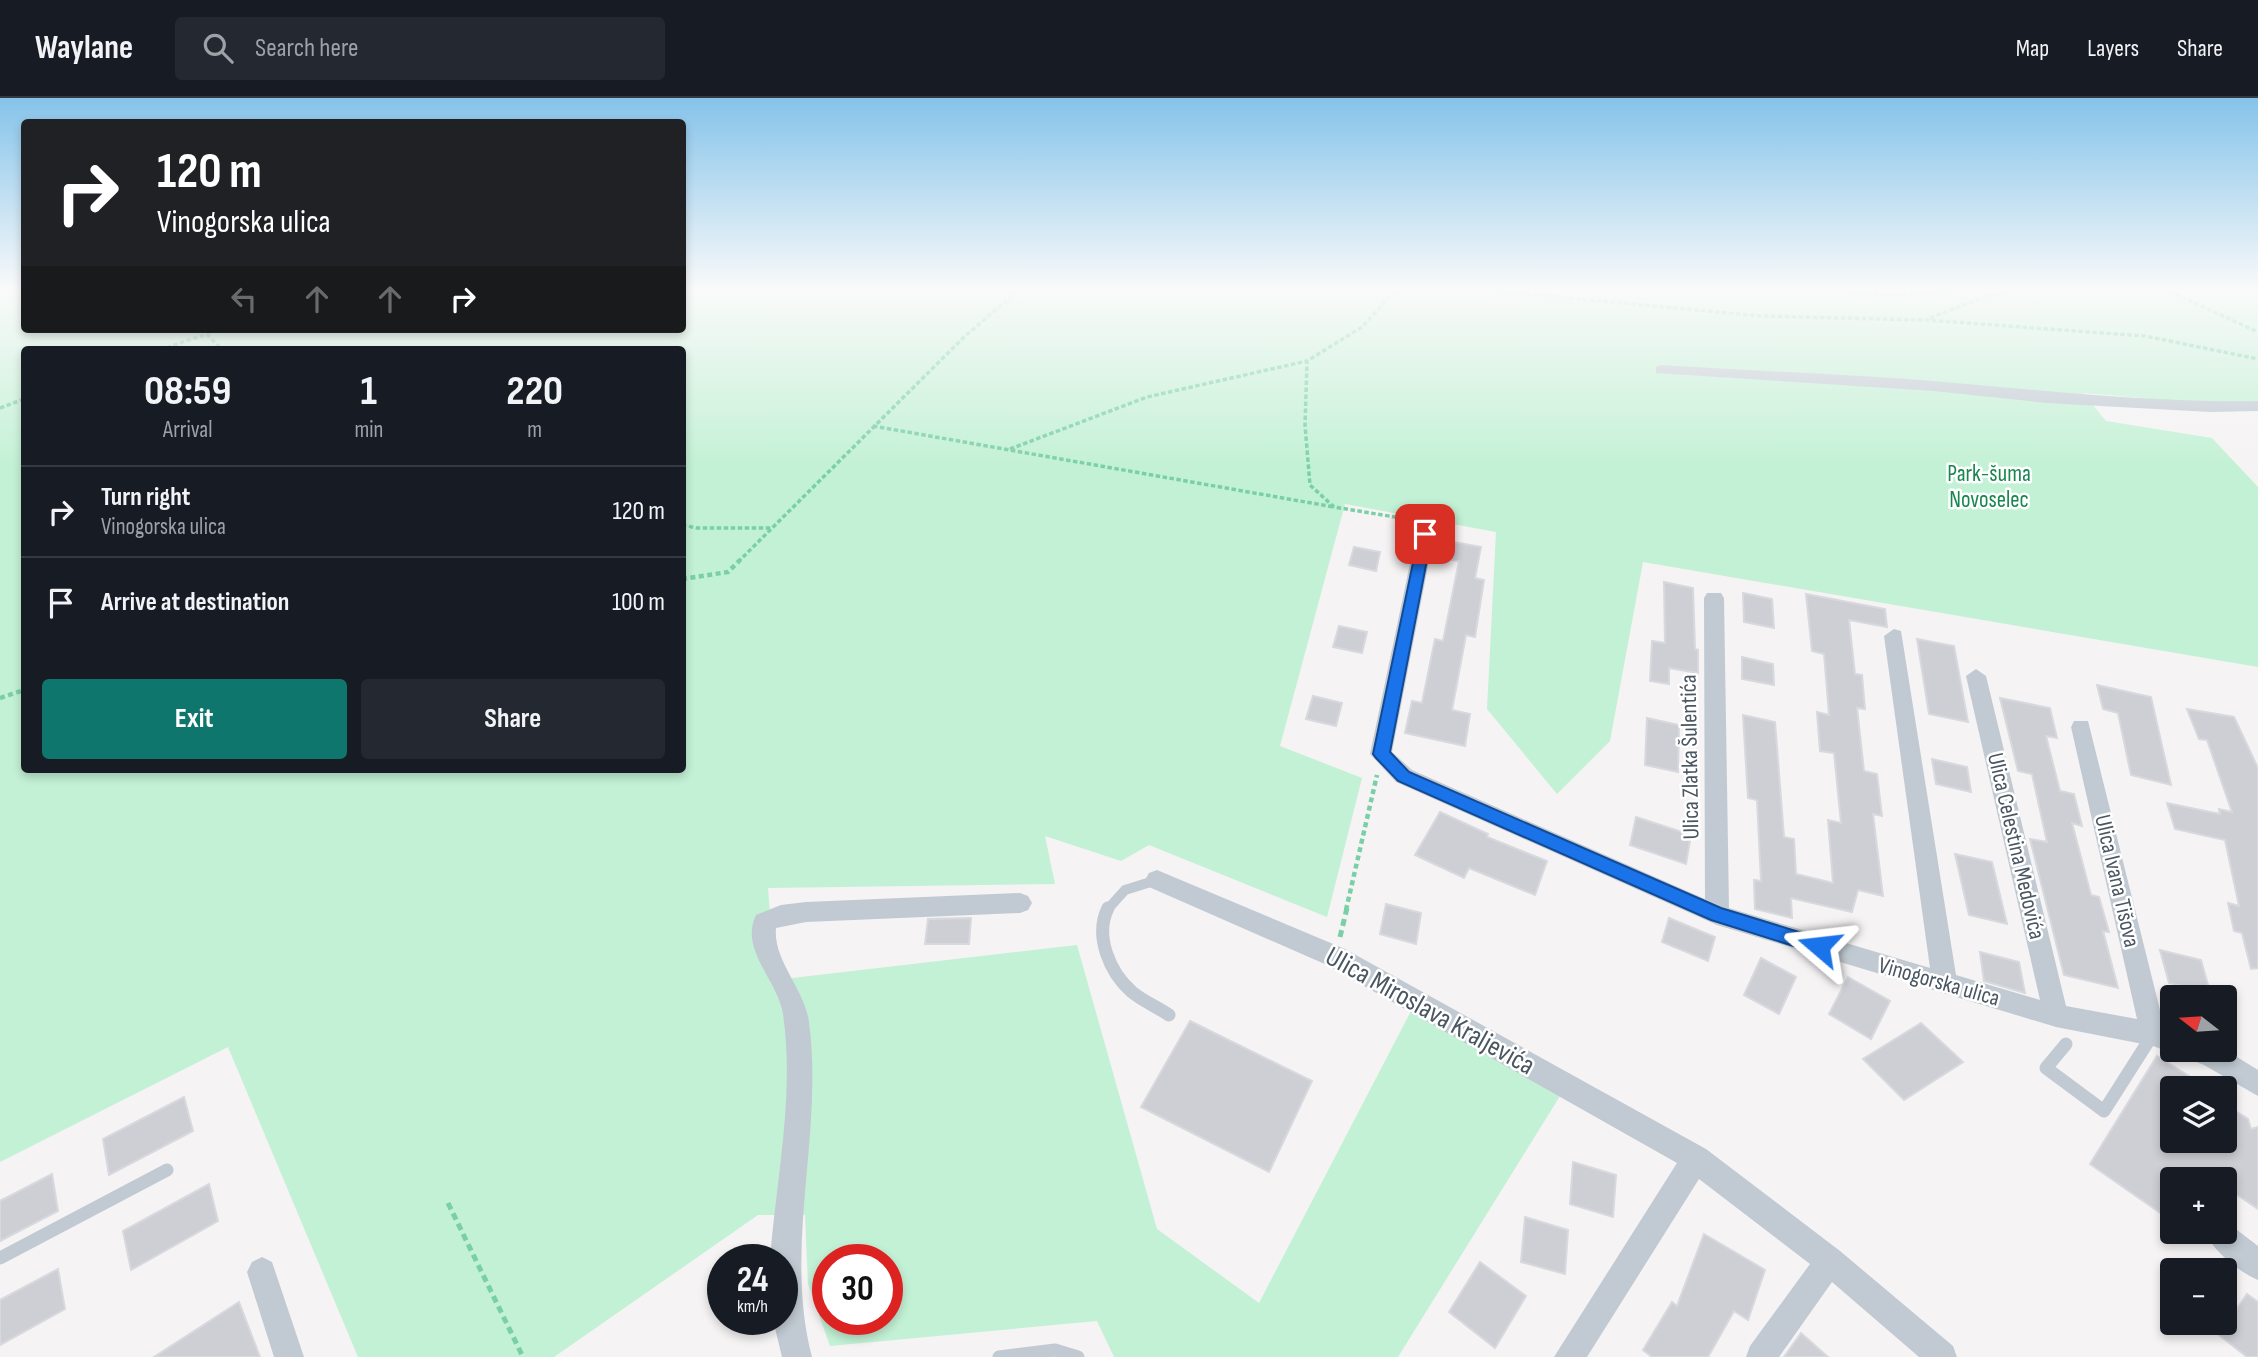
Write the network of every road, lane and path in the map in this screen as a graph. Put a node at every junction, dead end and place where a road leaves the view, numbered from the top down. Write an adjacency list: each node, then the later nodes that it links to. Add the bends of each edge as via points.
1 (951, 350): 10 (path)
2 (1325, 350): 5 (path)
3 (2211, 350): 4 (path)
4 (2258, 359)
5 (1307, 361): 11 (path, via 1147,397); 12 (path, via 1305,425 1310,485)
6 (1661, 370): 8 (street, via 1934,386 2047,398)
7 (21, 401): 9 (path)
8 (2258, 406)
9 (0, 408)
10 (873, 426): 11 (path); 14 (path)
11 (1007, 450): 12 (path)
12 (1334, 507): 15 (path, via 1413,520)
13 (686, 525): 14 (path)
14 (772, 528): 16 (path, via 728,572)
15 (1425, 534): 23 (street)
16 (686, 578)
17 (1714, 598): 26 (street, Ulica Zlatka Šulentića)
18 (1894, 636): 28 (street)
19 (1976, 676): 30 (street, Ulica Celestina Medovića)
20 (21, 691): 21 (path)
21 (0, 698)
22 (2081, 727): 31 (street, Ulica Ivana Tišova)
23 (1381, 754): 26 (street, Vinogorska ulica, via 1404,776); 27 (path)
24 (1157, 880): 27 (street, Ulica Miroslava Kraljevića); 29 (lane, via 1121,891 1102,928 1107,958 1128,988)
25 (1020, 903): 47 (street, via 806,912 764,922 761,936 795,1008 800,1097 784,1234 787,1328)
26 (1717, 915): 28 (street, Vinogorska ulica)
27 (1336, 957): 37 (street, Ulica Miroslava Kraljevića)
28 (1945, 984): 30 (street, Vinogorska ulica)
29 (1169, 1014)
30 (2056, 1016): 32 (street, Vinogorska ulica)
31 (2160, 1030)
32 (2160, 1038)
33 (2160, 1041): 34 (lane, via 2104,1111 2046,1068)
34 (2066, 1044)
35 (2223, 1062): 36 (street)
36 (2258, 1084)
37 (1696, 1159): 42 (street, Ulica Miroslava Kraljevića); 50 (street)
38 (167, 1170): 41 (lane)
39 (448, 1203): 46 (path)
40 (2233, 1244): 43 (street)
41 (0, 1258)
42 (1830, 1261): 51 (street); 52 (street, Ulica Miroslava Kraljevića)
43 (2258, 1265)
44 (262, 1272): 45 (street)
45 (289, 1357)
46 (523, 1357)
47 (797, 1357)
48 (999, 1357): 49 (lane, via 1055,1350)
49 (1077, 1357)
50 (1569, 1357)
51 (1761, 1357)
52 (1942, 1357)

